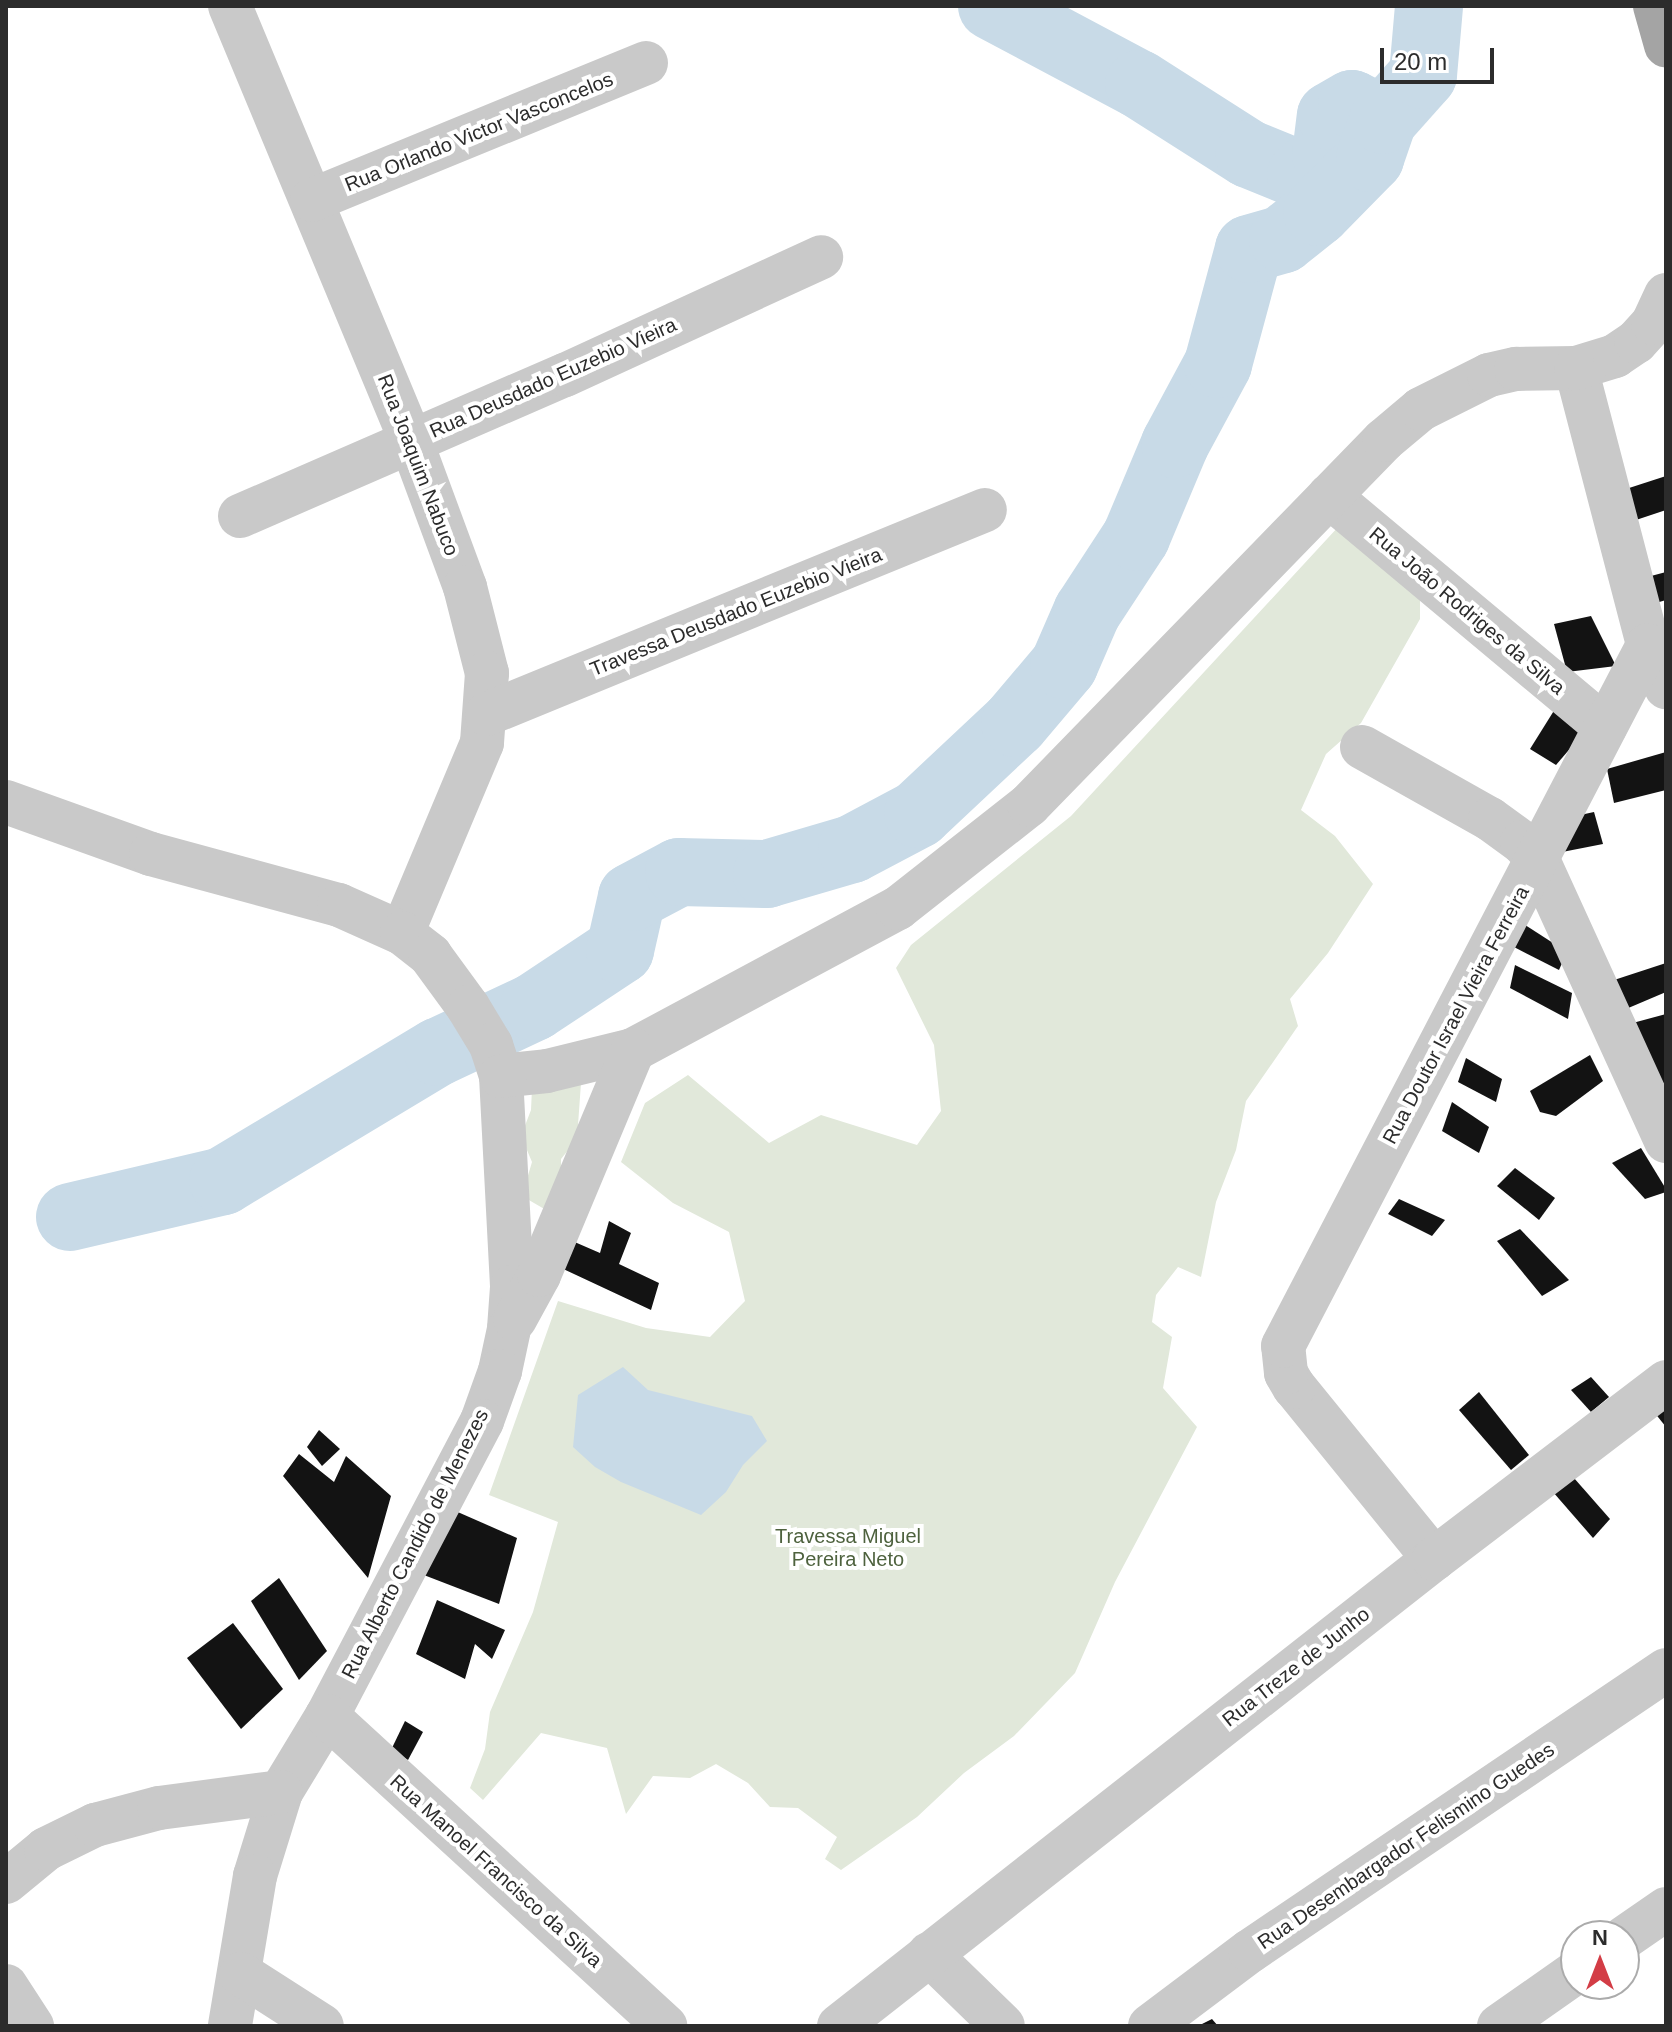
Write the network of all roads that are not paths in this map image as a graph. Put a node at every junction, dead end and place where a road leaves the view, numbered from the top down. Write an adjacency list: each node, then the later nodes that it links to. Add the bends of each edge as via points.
1 (230, 6): 5 (street, Rua Joaquim Nabuco)
2 (1655, 6): 3 (main road)
3 (1666, 45)
4 (646, 63): 5 (street, Rua Orlando Victor Vasconcelos)
5 (312, 200): 9 (street, Rua Joaquim Nabuco)
6 (821, 257): 9 (street, Rua Deusdado Euzebio Vieira)
7 (1666, 295): 8 (street, via 1653,323 1636,342 1615,356)
8 (1576, 368): 10 (street, via 1516,369 1460,388 1408,419); 13 (street)
9 (411, 441): 12 (street, Rua Deusdado Euzebio Vieira); 15 (street, Rua Joaquim Nabuco, via 479,633 487,673)
10 (1329, 496): 16 (street, Rua João Rodriges da Silva); 21 (street, via 1029,805 966,858 898,908)
11 (985, 510): 15 (street, Travessa Deusdado Euzebio Vieira)
12 (240, 516)
13 (1648, 645): 14 (street); 16 (street, Rua Doutor Israel Vieira Ferreira)
14 (1666, 687)
15 (487, 714): 20 (street, Rua Joaquim Nabuco)
16 (1605, 727): 19 (street, Rua Doutor Israel Vieira Ferreira)
17 (1362, 747): 19 (street, via 1490,819)
18 (6, 802): 20 (street, via 151,854 339,905)
19 (1538, 860): 23 (street); 26 (street, Rua Doutor Israel Vieira Ferreira, via 1288,1331 1283,1360 1294,1387)
20 (416, 944): 22 (street)
21 (633, 1050): 22 (street, via 559,1069); 24 (street, via 539,1275)
22 (496, 1060): 24 (street, Rua Alberto Candido de Menezes, via 512,1239)
23 (1666, 1141)
24 (509, 1329): 28 (street, Rua Alberto Candido de Menezes, via 482,1421)
25 (1666, 1382): 26 (street, Rua Treze de Junho)
26 (1434, 1559): 33 (street, Rua Treze de Junho)
27 (1666, 1670): 43 (street, Rua Desembargador Felismino Guedes, via 1250,1951)
28 (327, 1716): 29 (street, Rua Alberto Candido de Menezes); 40 (street, Rua Manoel Francisco da Silva)
29 (281, 1792): 30 (street, via 159,1808 95,1825 46,1849); 34 (street, Rua Alberto Candido de Menezes, via 255,1876)
30 (6, 1882)
31 (1666, 1909): 32 (street)
32 (1640, 1927)
33 (929, 1954): 41 (street, Rua Treze de Junho); 42 (street)
34 (241, 1974): 38 (street, Rua Alberto Candido de Menezes); 39 (street)
35 (1560, 1983): 44 (street)
36 (6, 1986): 37 (street)
37 (32, 2026)
38 (230, 2026)
39 (322, 2026)
40 (665, 2026)
41 (839, 2026)
42 (1003, 2026)
43 (1150, 2026)
44 (1499, 2026)

